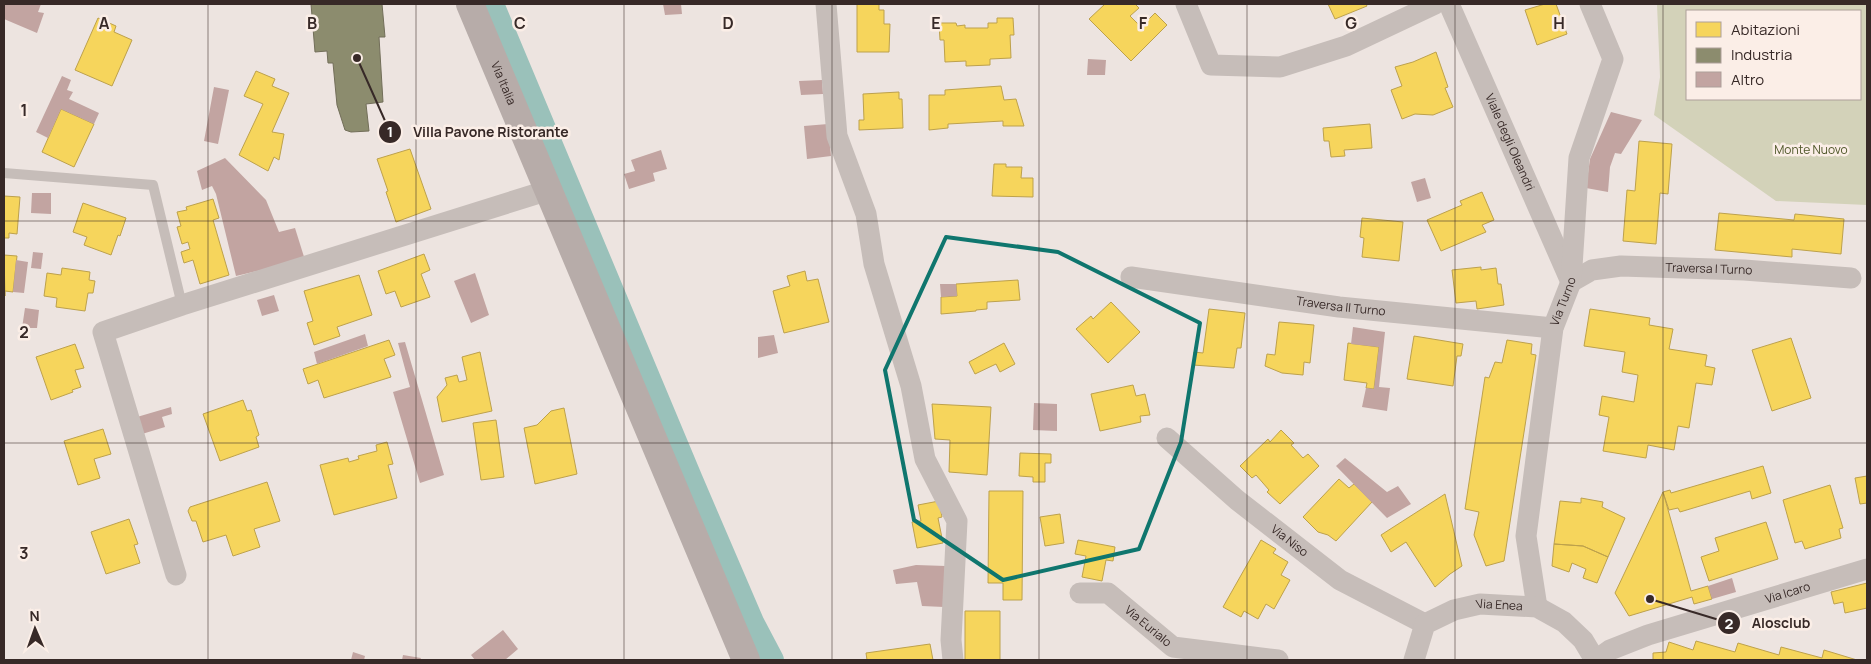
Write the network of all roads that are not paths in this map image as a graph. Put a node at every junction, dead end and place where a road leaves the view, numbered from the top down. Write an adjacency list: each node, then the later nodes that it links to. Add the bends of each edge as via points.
1 (470, 4): 8 (street, Via Italia)
2 (826, 4): 20 (street, via 837,136 866,214 874,264 911,386 925,459 957,521)
3 (1186, 4): 4 (street, via 1211,65 1280,67 1346,46)
4 (1435, 4)
5 (1449, 4): 11 (street, Viale degli Oleandri)
6 (1590, 4): 11 (street, Via Turno, via 1613,58 1580,158)
7 (4, 173): 12 (lane, via 153,185)
8 (550, 190): 12 (street); 21 (street, Via Italia)
9 (1131, 277): 13 (street, Traversa II Turno, via 1339,307)
10 (1851, 278): 11 (street, Traversa I Turno, via 1621,266 1592,270)
11 (1571, 282): 13 (street, Via Turno)
12 (182, 305): 16 (street, via 103,332)
13 (1553, 328): 18 (street, Via Turno, via 1526,536)
14 (1167, 438): 19 (street, Via Niso, via 1237,500 1340,580)
15 (1867, 569): 24 (street, Via Icaro, via 1648,635 1610,650)
16 (176, 575)
17 (1080, 593): 22 (street, Via Eurialo, via 1108,593 1173,647)
18 (1537, 607): 19 (street, Via Enea, via 1480,604 1454,610); 24 (street, Via Enea, via 1564,622 1583,640)
19 (1425, 624): 23 (street)
20 (952, 650)
21 (746, 660)
22 (1278, 660)
23 (1414, 660)
24 (1595, 660)

